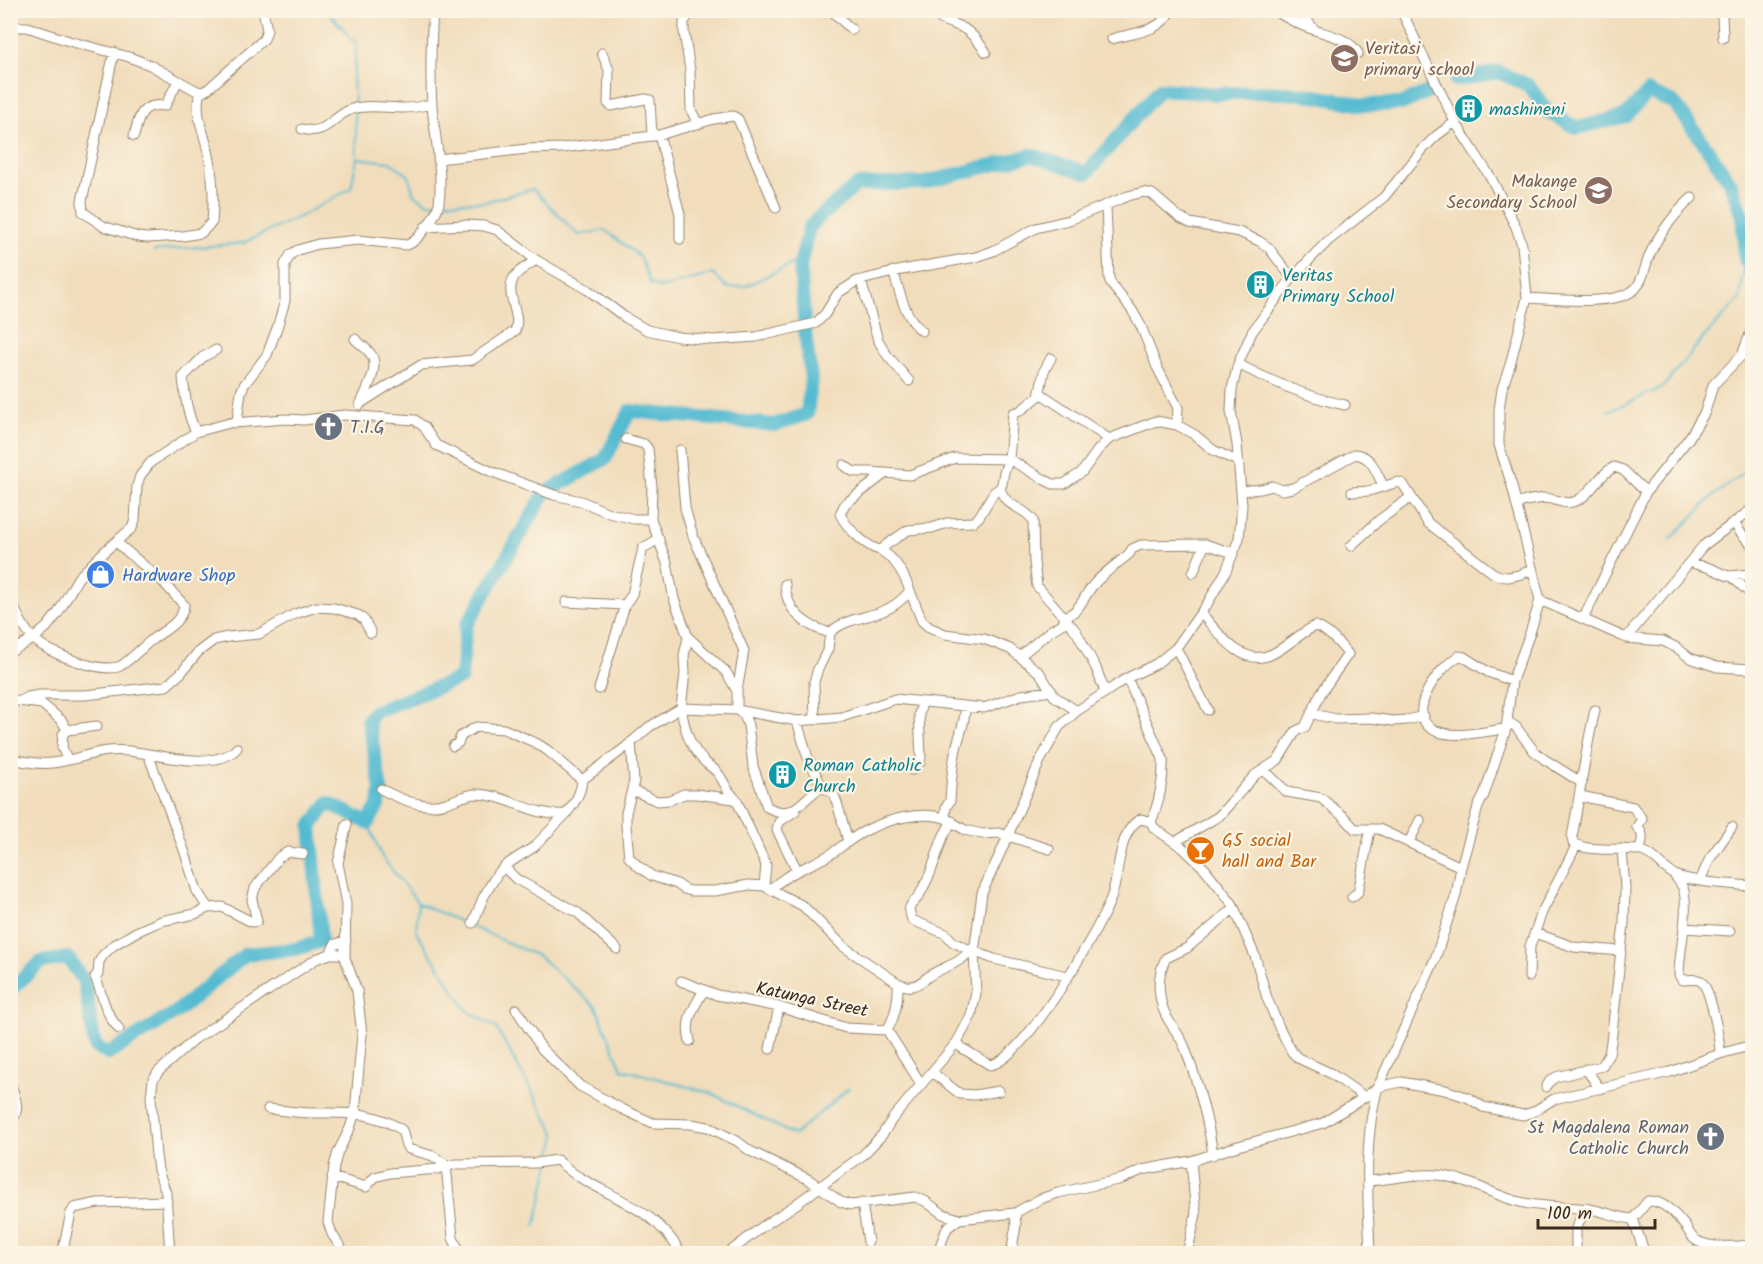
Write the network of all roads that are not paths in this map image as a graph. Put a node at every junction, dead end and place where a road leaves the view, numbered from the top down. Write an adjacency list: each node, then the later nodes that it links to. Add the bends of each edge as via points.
1 (263, 10): 21 (street, via 267,30 264,39)
2 (433, 10): 22 (street)
3 (692, 10): 24 (street, via 684,22 684,32 691,110)
4 (831, 10): 12 (street)
5 (934, 10): 17 (street, via 943,21 968,31)
6 (1170, 10): 15 (street, via 1156,26)
7 (1274, 10): 13 (street)
8 (1298, 10): 13 (street)
9 (1401, 10): 23 (street)
10 (1725, 10): 14 (street)
11 (10, 27): 16 (street, via 27,27)
12 (852, 30)
13 (1315, 30): 19 (street, via 1346,42)
14 (1723, 38)
15 (1112, 39)
16 (114, 52): 20 (street, via 150,65); 21 (street, via 82,201 83,212 103,226 147,238 201,233 212,222 210,160 196,104)
17 (986, 52)
18 (602, 53): 27 (street, via 609,70 608,103 611,106 650,100)
19 (1358, 53)
20 (178, 81): 21 (street); 26 (street, via 165,105 150,105 141,114)
21 (200, 92)
22 (432, 104): 25 (street, via 355,108 326,127); 28 (street)
23 (1455, 122): 36 (street, via 1424,148 1384,197 1328,241); 38 (street, via 1516,227 1525,263)
24 (698, 124): 27 (street); 31 (street, via 728,116 738,119)
25 (302, 129)
26 (134, 136)
27 (655, 136): 28 (street); 33 (street, via 680,214)
28 (438, 159): 32 (street, via 439,202)
29 (1692, 198): 38 (street, via 1650,252 1640,280 1628,294 1599,300)
30 (1106, 206): 35 (street, via 1036,228 975,257); 36 (street, via 1136,194 1152,194 1190,223 1239,232 1259,241); 51 (street, via 1109,278 1140,326 1178,408)
31 (776, 208)
32 (425, 227): 34 (street, via 484,226 497,230); 50 (street, via 407,245 358,240 318,244 291,254 285,264 285,301 278,328 267,355 244,385)
33 (681, 239)
34 (536, 260): 37 (street, via 647,330 724,340 756,337 816,322 838,293); 47 (street, via 514,277 512,302 518,324 507,338 472,360 420,365)
35 (893, 272): 37 (street); 40 (street, via 907,312)
36 (1292, 278): 44 (street, via 1252,332)
37 (861, 281): 45 (street, via 878,340)
38 (1527, 298): 66 (street, via 1499,410 1499,445)
39 (1752, 329): 64 (street, via 1742,355 1713,385 1705,412 1689,438)
40 (921, 331)
41 (355, 339): 47 (street, via 373,359 372,375)
42 (216, 350): 52 (street, via 183,376 190,420)
43 (1051, 358): 46 (street, via 1042,376)
44 (1238, 364): 48 (street, via 1275,383); 57 (street, via 1231,400)
45 (909, 381)
46 (1041, 393): 54 (street); 56 (street, via 1028,406 1013,413)
47 (361, 404): 49 (street)
48 (1345, 405)
49 (357, 416): 50 (street); 68 (street, via 415,420 446,451 554,495 622,517)
50 (234, 423): 52 (street)
51 (1177, 424): 54 (street, via 1156,421); 57 (street, via 1213,450)
52 (196, 432): 71 (street, via 145,468 137,486 132,528)
53 (627, 439): 68 (street, via 648,449)
54 (1109, 439): 56 (street, via 1082,472 1064,484 1053,484)
55 (680, 450): 104 (street, via 685,508 693,536 744,651)
56 (1009, 459): 59 (street, via 954,458 910,476); 60 (street)
57 (1238, 461): 62 (street)
58 (844, 465): 59 (street, via 852,471)
59 (886, 473): 75 (street, via 845,504 840,514 849,528)
60 (1000, 488): 75 (street, via 973,522 908,530); 90 (street, via 1008,503 1033,520 1037,586)
61 (1384, 488): 62 (street, via 1370,460 1355,454 1293,488); 63 (street); 65 (street, via 1398,482)
62 (1241, 490): 76 (street, via 1240,532)
63 (1352, 492)
64 (1646, 492): 66 (street, via 1623,470 1614,467 1577,501 1545,498); 91 (street)
65 (1411, 497): 74 (street); 78 (street, via 1428,522 1493,573 1511,578)
66 (1516, 504): 78 (street)
67 (1752, 509): 69 (street)
68 (651, 519): 70 (street)
69 (1734, 522): 73 (street); 95 (street, via 1704,546)
70 (659, 538): 88 (street, via 643,548 632,594); 94 (street)
71 (116, 542): 96 (street, via 78,578 52,622); 96 (street, via 177,596 184,605 180,617 116,668 71,659)
72 (1205, 544): 76 (street); 79 (street); 90 (street, via 1135,547 1093,585 1081,606)
73 (1752, 545)
74 (1351, 546)
75 (882, 551): 83 (street, via 901,571)
76 (1233, 553): 89 (street)
77 (1695, 564): 81 (street)
78 (1532, 570): 86 (street)
79 (1193, 573)
80 (1752, 574): 81 (street)
81 (1732, 577): 84 (street)
82 (785, 584): 93 (street, via 785,596 796,615 806,624)
83 (910, 591): 93 (street, via 885,610 835,627); 99 (street, via 922,621 929,627 945,634 984,639)
84 (1752, 594)
85 (10, 596): 96 (street)
86 (1540, 600): 91 (street); 102 (street)
87 (566, 602): 88 (street)
88 (625, 604): 103 (street)
89 (1201, 613): 97 (street); 116 (street, via 1227,643 1251,657 1270,655 1315,626 1328,633 1347,654)
90 (1065, 619): 99 (street); 106 (street, via 1085,647)
91 (1583, 620): 95 (street)
92 (370, 633): 108 (street, via 358,615 316,607 259,634 214,640 166,686 33,696)
93 (830, 633): 118 (street, via 828,649 814,682)
94 (688, 637): 104 (street, via 726,672); 111 (street)
95 (1626, 638): 100 (street, via 1662,641 1690,658 1717,667)
96 (33, 639): 98 (street)
97 (1176, 648): 101 (street); 113 (street)
98 (10, 652)
99 (1020, 656): 105 (street, via 1040,673)
100 (1752, 669)
101 (1128, 678): 106 (street); 142 (street, via 1163,759)
102 (1512, 681): 117 (street, via 1459,656 1427,688); 120 (street)
103 (598, 689)
104 (737, 691): 112 (street)
105 (1052, 691): 110 (street, via 1021,695 984,708); 115 (street)
106 (1106, 692): 115 (street)
107 (10, 700): 108 (street)
108 (21, 701): 122 (street, via 49,708)
109 (922, 703): 110 (street); 118 (street, via 895,699 842,717); 129 (street, via 921,757)
110 (965, 707): 140 (street, via 946,807)
111 (681, 708): 112 (street); 123 (street); 137 (street, via 693,749 716,771 728,793)
112 (737, 710): 119 (street); 138 (street, via 746,721 753,766 767,807 778,812)
113 (1208, 710)
114 (1595, 710): 132 (street)
115 (1077, 711): 146 (street, via 1059,727)
116 (1312, 714): 117 (street, via 1393,721); 130 (street, via 1278,760)
117 (1424, 716): 120 (street, via 1429,727 1444,733 1462,734)
118 (815, 720): 119 (street)
119 (797, 721): 133 (street)
120 (1506, 725): 132 (street, via 1516,727 1534,751); 156 (street)
121 (97, 726): 122 (street)
122 (67, 730): 128 (street, via 61,739)
123 (631, 742): 131 (street); 135 (street)
124 (453, 746): 131 (street, via 476,727 504,729 536,743)
125 (237, 748): 126 (street, via 224,757 200,759)
126 (148, 754): 128 (street, via 99,751); 163 (street, via 197,891)
127 (10, 759): 128 (street, via 36,764)
128 (67, 759)
129 (912, 770)
130 (1264, 770): 145 (street, via 1287,792 1321,798 1355,829); 148 (street, via 1219,816)
131 (582, 780): 139 (street, via 578,796)
132 (1582, 783): 136 (street)
133 (822, 787): 138 (street); 147 (street, via 833,793)
134 (381, 789): 139 (street, via 401,799 439,806 477,794 541,814)
135 (632, 790): 137 (street, via 657,801 684,794); 161 (street, via 626,813 627,847 629,857 638,866 652,876 691,891)
136 (1580, 796): 150 (street, via 1572,837); 153 (street, via 1633,807 1642,819 1637,827 1643,838)
137 (736, 799): 161 (street, via 766,865)
138 (796, 809): 157 (street, via 779,822 777,830)
139 (566, 814): 155 (street, via 534,847)
140 (948, 820): 146 (street, via 965,830); 147 (street, via 922,816 900,819); 171 (street, via 930,874 909,910 912,920)
141 (1420, 820): 149 (street)
142 (1151, 822): 148 (street); 175 (street, via 1141,819 1129,828 1112,897 1093,937)
143 (347, 824): 169 (street, via 338,863 346,904)
144 (1732, 828): 159 (street, via 1709,860)
145 (1370, 830): 149 (street, via 1378,829); 162 (street, via 1358,892)
146 (1007, 836): 151 (street); 171 (street, via 979,902)
147 (848, 841): 157 (street, via 833,853)
148 (1175, 842): 164 (street, via 1205,869)
149 (1409, 842): 156 (street)
150 (1576, 846): 152 (street); 168 (street)
151 (1049, 849)
152 (1622, 849): 153 (street); 172 (street, via 1626,900)
153 (1640, 850): 158 (street)
154 (303, 854): 163 (street, via 288,852 279,857 255,888 252,900 257,921 222,907)
155 (504, 867): 165 (street, via 487,891); 170 (street, via 516,879 578,913)
156 (1461, 867): 193 (street, via 1435,959)
157 (797, 870): 161 (street)
158 (1674, 875): 159 (street); 166 (street, via 1684,893)
159 (1700, 881): 160 (street)
160 (1752, 886)
161 (767, 887): 178 (street, via 803,906 844,947)
162 (1352, 897)
163 (208, 908): 182 (street, via 147,927 124,938 103,955 95,977 105,1011)
164 (1233, 909): 197 (street, via 1256,956 1268,998 1292,1052); 201 (street, via 1187,948 1166,958 1160,977 1162,1006 1184,1046 1205,1110)
165 (474, 923)
166 (1683, 928): 167 (street); 188 (street, via 1679,975 1682,980 1696,980 1703,985 1717,1025)
167 (1730, 931)
168 (1535, 933): 172 (street, via 1574,947); 176 (street, via 1530,946)
169 (346, 941): 173 (street, via 335,944); 174 (street)
170 (617, 949)
171 (973, 951): 175 (street, via 1010,964); 178 (street, via 920,983); 185 (street, via 974,1007)
172 (1620, 951): 189 (street, via 1608,1054 1602,1066)
173 (330, 954): 174 (street); 207 (street, via 216,1024 158,1072 152,1087 152,1104 158,1170)
174 (345, 954): 199 (street, via 357,991 362,1034)
175 (1067, 976): 185 (street, via 1038,1021 1003,1060 990,1065)
176 (1530, 977)
177 (681, 981): 179 (street, Katunga Street)
178 (898, 983): 183 (street)
179 (704, 990): 180 (street, Katunga Street); 184 (street, via 689,1018)
180 (779, 1007): 183 (street, Katunga Street, via 846,1028); 187 (street)
181 (516, 1009): 206 (street, via 542,1049 580,1086 653,1123 708,1127)
182 (118, 1029)
183 (887, 1030): 192 (street, Katunga Street)
184 (690, 1041)
185 (957, 1042): 190 (street)
186 (1752, 1045): 188 (street)
187 (770, 1049)
188 (1720, 1054): 195 (street, via 1670,1072)
189 (1586, 1069): 194 (street, via 1556,1077); 195 (street)
190 (933, 1073): 192 (street); 196 (street, via 966,1096)
191 (10, 1083): 200 (street, via 17,1102 16,1115)
192 (921, 1084): 206 (street, via 874,1144)
193 (1378, 1087): 195 (street, via 1401,1082 1445,1090 1483,1107 1523,1115 1554,1099); 197 (street); 205 (street, via 1372,1108)
194 (1546, 1087)
195 (1600, 1089)
196 (999, 1091)
197 (1365, 1097): 201 (street, via 1323,1122)
198 (268, 1109): 199 (street)
199 (355, 1112): 203 (street, via 398,1128 409,1149 433,1156); 204 (street)
200 (10, 1122)
201 (1213, 1155): 202 (street)
202 (1191, 1161): 211 (street, via 1058,1193); 225 (street, via 1196,1214)
203 (446, 1166): 204 (street, via 379,1175 366,1187); 220 (street, via 453,1238); 221 (street, via 557,1160 576,1176 665,1228)
204 (332, 1177): 219 (street, via 328,1222)
205 (1369, 1181): 209 (street, via 1415,1174 1440,1175 1537,1206); 226 (street)
206 (819, 1188): 208 (street, via 841,1202); 222 (street)
207 (167, 1201): 217 (street, via 98,1203 74,1208); 218 (street)
208 (862, 1203): 210 (street, via 915,1197); 215 (street)
209 (1586, 1208): 213 (street); 227 (street, via 1576,1228)
210 (939, 1212): 212 (street); 214 (street)
211 (1016, 1213): 212 (street); 224 (street)
212 (959, 1219): 214 (street)
213 (1633, 1219): 216 (street, via 1648,1201 1655,1200 1663,1203 1694,1240 1715,1246); 228 (street)
214 (947, 1228): 223 (street)
215 (868, 1242)
216 (1752, 1245)
217 (62, 1254)
218 (170, 1254)
219 (345, 1254)
220 (463, 1254)
221 (681, 1254)
222 (727, 1254)
223 (937, 1254)
224 (1011, 1254)
225 (1187, 1254)
226 (1370, 1254)
227 (1575, 1254)
228 (1645, 1254)

